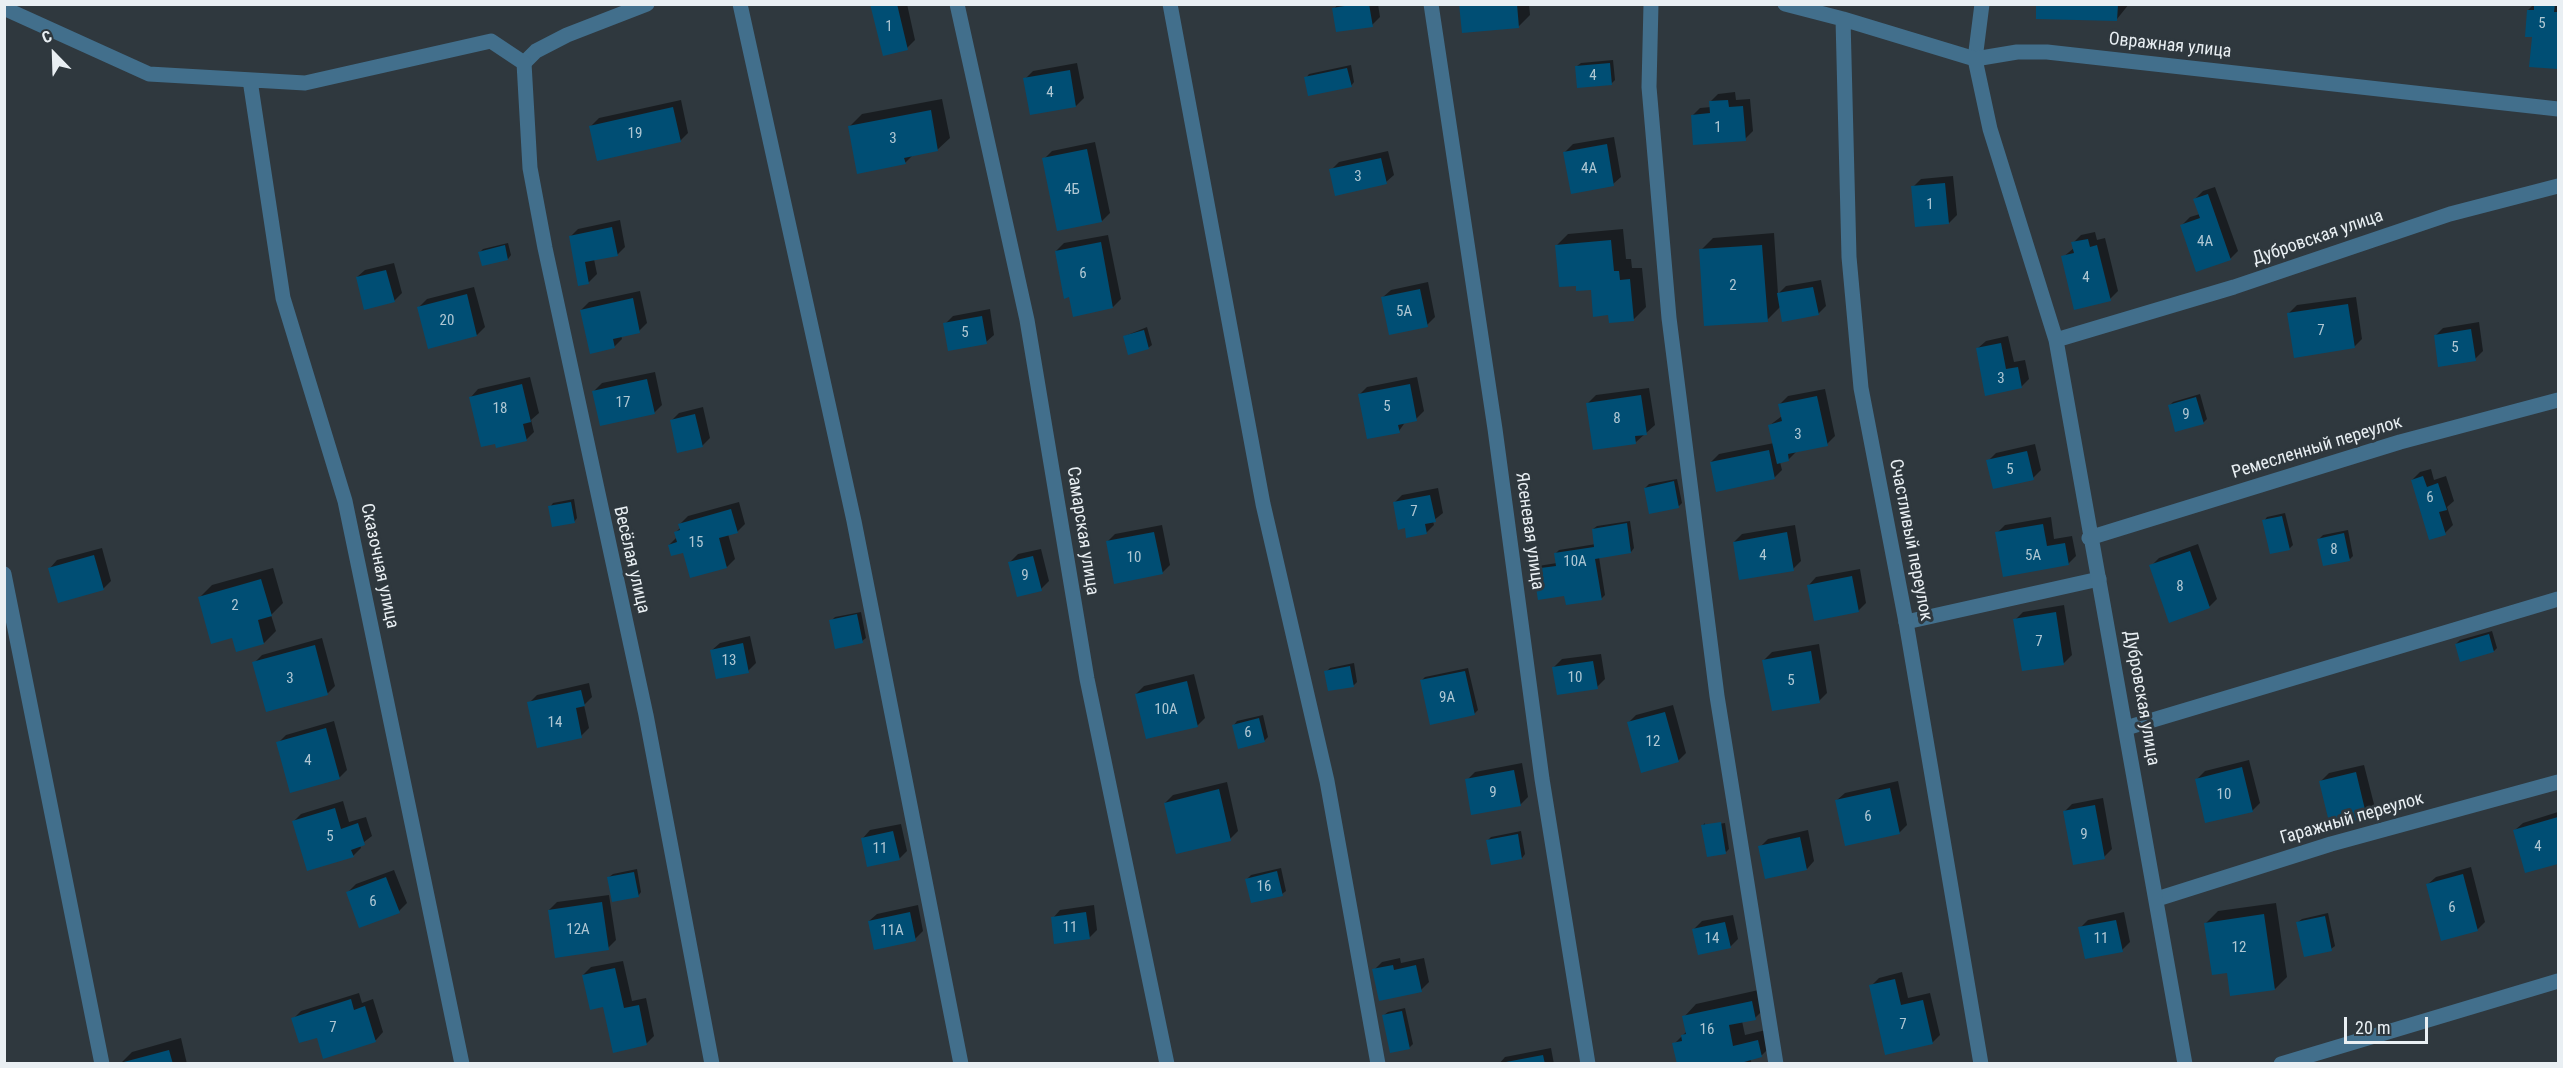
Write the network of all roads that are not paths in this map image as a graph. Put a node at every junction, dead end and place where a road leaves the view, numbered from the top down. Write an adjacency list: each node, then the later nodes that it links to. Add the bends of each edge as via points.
1 (647, 4): 12 (street, via 567,35 536,51)
2 (740, 4): 30 (street, via 854,521)
3 (957, 4): 31 (street, Самарская улица, via 1027,320 1087,679)
4 (1170, 4): 32 (street, via 1263,504 1327,781)
5 (1431, 4): 33 (street, Ясеневая улица, via 1496,429 1542,779)
6 (1651, 4): 34 (street, via 1649,87 1670,318 1717,696)
7 (1785, 4): 10 (street, Овражная улица)
8 (1982, 4): 11 (street, Дубровская улица)
9 (4, 5): 13 (street, via 149,74)
10 (1843, 19): 11 (street, Овражная улица); 22 (street, Счастливый переулок, via 1849,257 1861,388)
11 (1975, 59): 14 (street, Овражная улица, via 2047,52); 16 (street, Дубровская улица, via 1989,129)
12 (524, 63): 13 (street, via 491,40 305,83); 29 (street, Весёлая улица, via 530,168 542,236 646,715)
13 (250, 80): 28 (street, Сказочная улица, via 283,298 345,501)
14 (2559, 109)
15 (2559, 186): 16 (street, Дубровская улица, via 2450,214 2234,287)
16 (2056, 340): 18 (street, Дубровская улица)
17 (2559, 400): 18 (street, Ремесленный переулок, via 2400,442)
18 (2089, 538): 20 (street, Дубровская улица)
19 (4, 574): 27 (street)
20 (2099, 579): 22 (street); 23 (street, Дубровская улица)
21 (2559, 599): 23 (street)
22 (1906, 622): 35 (street, Счастливый переулок)
23 (2126, 728): 25 (street, Дубровская улица)
24 (2559, 782): 25 (street, Гаражный переулок, via 2331,844)
25 (2157, 899): 36 (street, Дубровская улица)
26 (2559, 981): 37 (street)
27 (102, 1064)
28 (462, 1064)
29 (712, 1064)
30 (961, 1064)
31 (1167, 1064)
32 (1378, 1064)
33 (1588, 1064)
34 (1776, 1064)
35 (1981, 1064)
36 (2185, 1064)
37 (2281, 1064)

